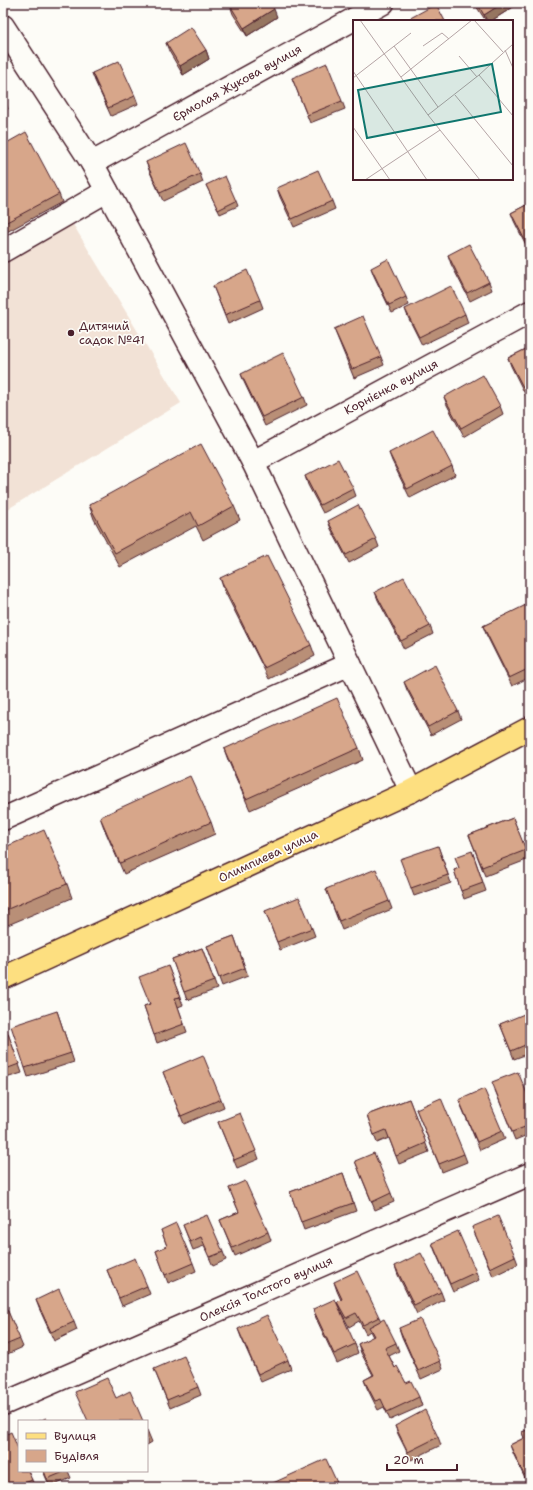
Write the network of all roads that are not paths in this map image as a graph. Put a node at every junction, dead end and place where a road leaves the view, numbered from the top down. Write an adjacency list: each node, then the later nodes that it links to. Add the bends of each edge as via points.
1 (383, 3): 3 (street, Єрмолая Жукова вулиця)
2 (3, 26): 3 (street)
3 (92, 163): 4 (street)
4 (107, 192): 5 (street); 7 (street)
5 (3, 251)
6 (530, 312): 7 (street, Корнієнка вулиця)
7 (253, 462): 8 (street)
8 (350, 664): 10 (street); 11 (street)
9 (530, 728): 10 (main road, Олимпиева улица)
10 (411, 791): 12 (main road, Олимпиева улица)
11 (3, 819)
12 (3, 978)
13 (530, 1174): 14 (street, Олексія Толстого вулиця)
14 (3, 1404)

